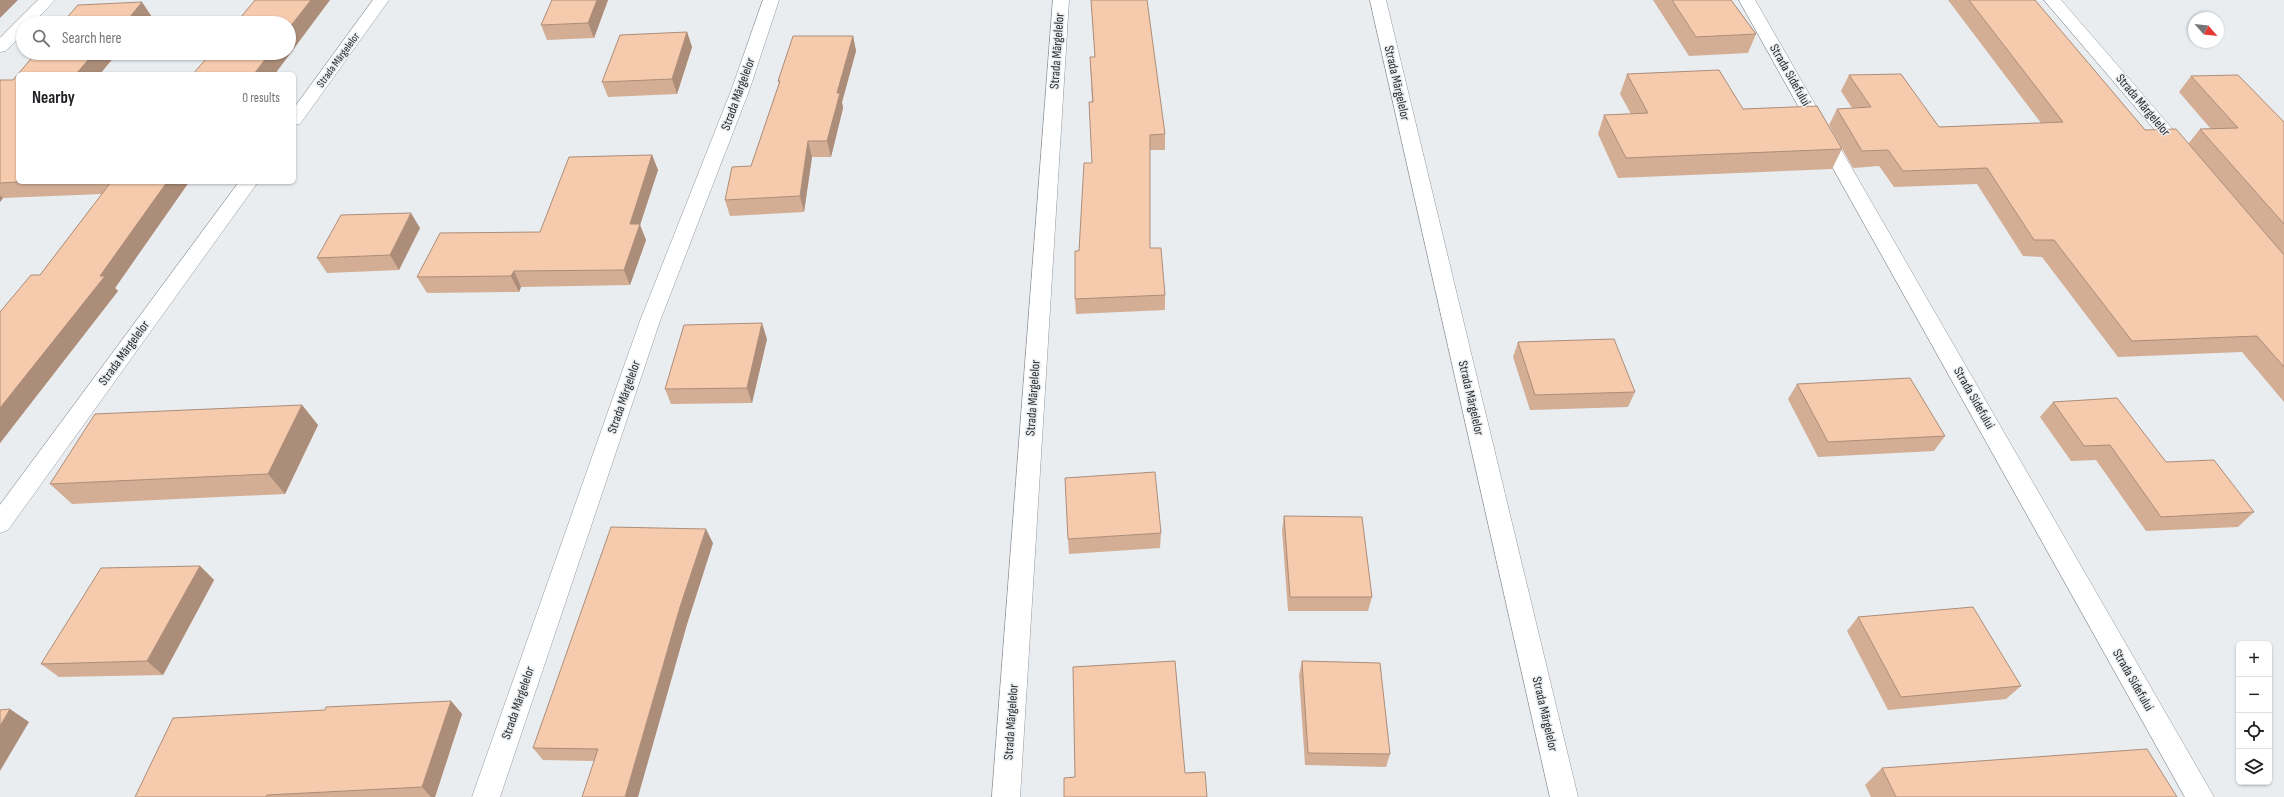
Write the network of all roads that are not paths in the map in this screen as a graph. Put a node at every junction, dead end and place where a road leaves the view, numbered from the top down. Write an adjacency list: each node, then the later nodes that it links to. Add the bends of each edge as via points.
1 (48, 0): 8 (street)
2 (381, 0): 11 (street, Strada Mărgelelor)
3 (771, 0): 15 (street, Strada Mărgelelor, via 740,91 647,328)
4 (1061, 0): 16 (street, Strada Mărgelelor)
5 (1378, 0): 17 (street, Strada Mărgelelor)
6 (1747, 0): 18 (street, Strada Sidefului)
7 (2052, 0): 12 (street, Strada Mărgelelor)
8 (32, 16)
9 (16, 32): 10 (street)
10 (0, 47)
11 (296, 117)
12 (2196, 168)
13 (248, 184): 14 (street, Strada Mărgelelor)
14 (0, 523)
15 (486, 797)
16 (1006, 797)
17 (1564, 797)
18 (2200, 797)

